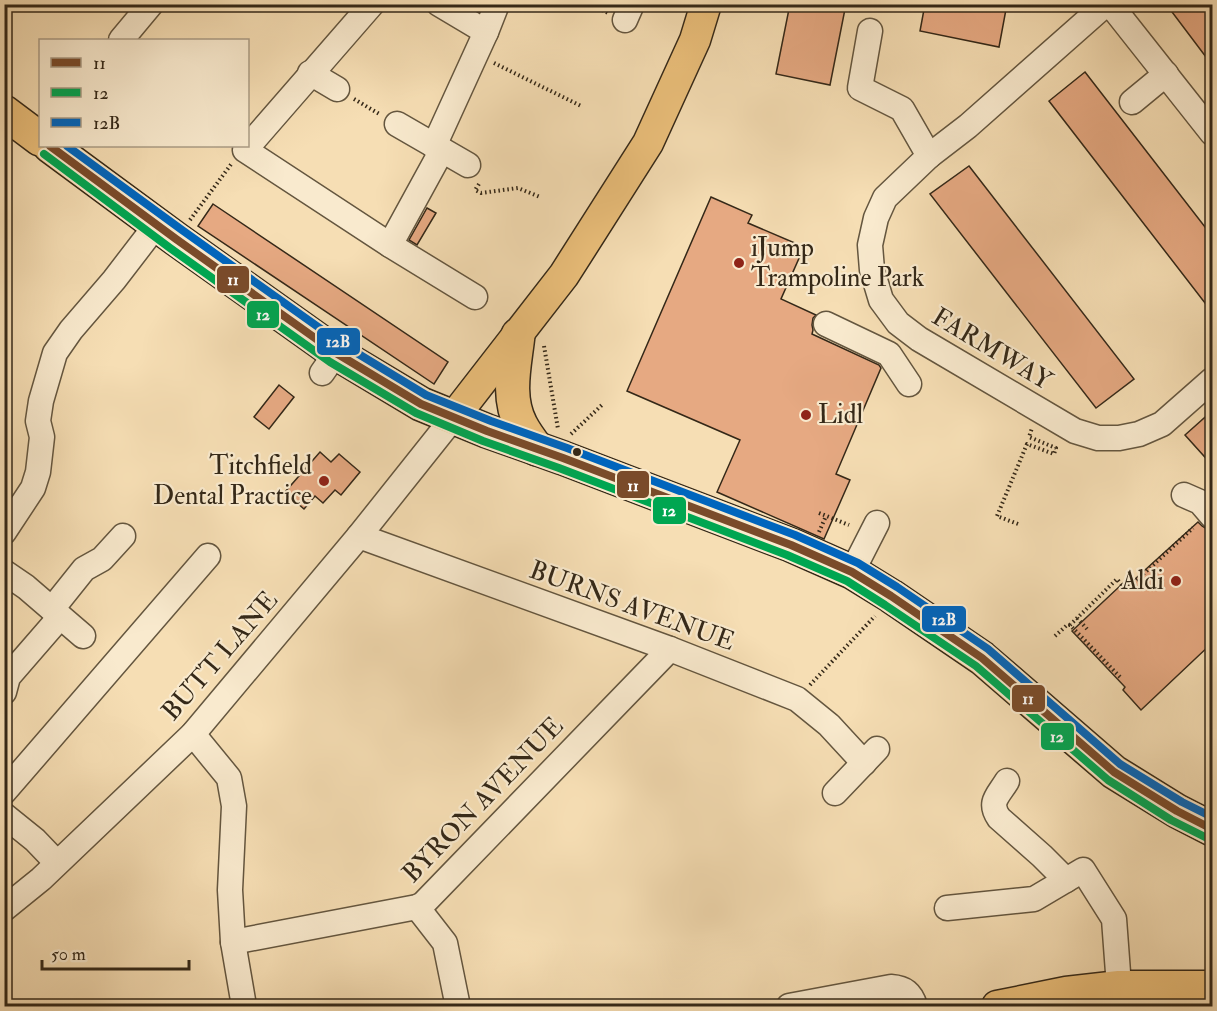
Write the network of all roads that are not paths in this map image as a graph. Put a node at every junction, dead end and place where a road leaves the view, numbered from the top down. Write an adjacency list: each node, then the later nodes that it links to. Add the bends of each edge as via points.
1 (151, 4): 9 (street)
2 (372, 4): 10 (street)
3 (439, 4): 8 (street)
4 (497, 4): 8 (street)
5 (706, 4): 28 (main road, via 695,40 648,143 564,275)
6 (1108, 4): 11 (street, FARMWAY); 22 (street, FARMWAY, via 969,126)
7 (870, 31): 22 (street, via 860,88 902,110)
8 (486, 32): 21 (street)
9 (122, 39)
10 (310, 74): 12 (street); 18 (street)
11 (1166, 74): 13 (street); 16 (street, FARMWAY)
12 (337, 89)
13 (1132, 102)
14 (4, 112): 17 (highway)
15 (397, 124): 21 (street)
16 (1212, 133)
17 (39, 137)
18 (249, 145)
19 (51, 147): 24 (highway)
20 (248, 147): 25 (street, via 245,150)
21 (438, 148): 23 (street); 25 (street)
22 (929, 156): 29 (street, FARMWAY, via 885,198 870,244 872,270 881,300 898,323 1038,411 1075,431 1098,438 1139,434 1162,424)
23 (474, 173)
24 (166, 232): 31 (highway, via 329,363); 36 (street, via 114,280 54,353 38,421 42,437 38,472 33,488)
25 (390, 244): 26 (street)
26 (475, 297)
27 (826, 324): 30 (street, via 889,354)
28 (531, 341): 31 (main road, via 489,371); 32 (highway, via 512,388 516,414 521,425)
29 (1212, 380)
30 (909, 384)
31 (453, 417): 32 (highway); 38 (street, BUTT LANE)
32 (553, 443): 41 (highway)
33 (1184, 495): 34 (street, via 1200,502)
34 (1203, 522)
35 (877, 523): 41 (street)
36 (4, 532)
37 (123, 536): 42 (street, via 102,558 84,569)
38 (359, 536): 44 (street, BURNS AVENUE); 46 (street, BUTT LANE)
39 (208, 556): 48 (street)
40 (4, 572): 42 (street)
41 (852, 572): 51 (highway, via 982,658 1114,772)
42 (56, 613): 43 (street); 45 (street, via 8,677)
43 (83, 636)
44 (670, 649): 49 (street, BURNS AVENUE, via 797,699 870,756); 54 (street, BYRON AVENUE)
45 (4, 692)
46 (193, 734): 52 (street, BUTT LANE); 57 (street, via 229,778 234,806 230,890)
47 (1007, 781): 53 (street, via 993,810)
48 (4, 792)
49 (835, 793)
50 (4, 815): 52 (street)
51 (1212, 829)
52 (57, 863): 56 (street, BUTT LANE)
53 (1066, 880): 55 (street, via 1034,899); 58 (street, via 1083,870 1114,919)
54 (417, 907): 57 (street, BYRON AVENUE); 61 (street, via 445,944 457,1002)
55 (947, 908)
56 (4, 909)
57 (233, 942): 60 (street)
58 (1119, 986): 59 (main road); 64 (main road)
59 (1212, 986)
60 (244, 1006)
61 (454, 1006)
62 (789, 1006): 63 (street, via 891,987 907,992)
63 (915, 1006)
64 (997, 1006)

